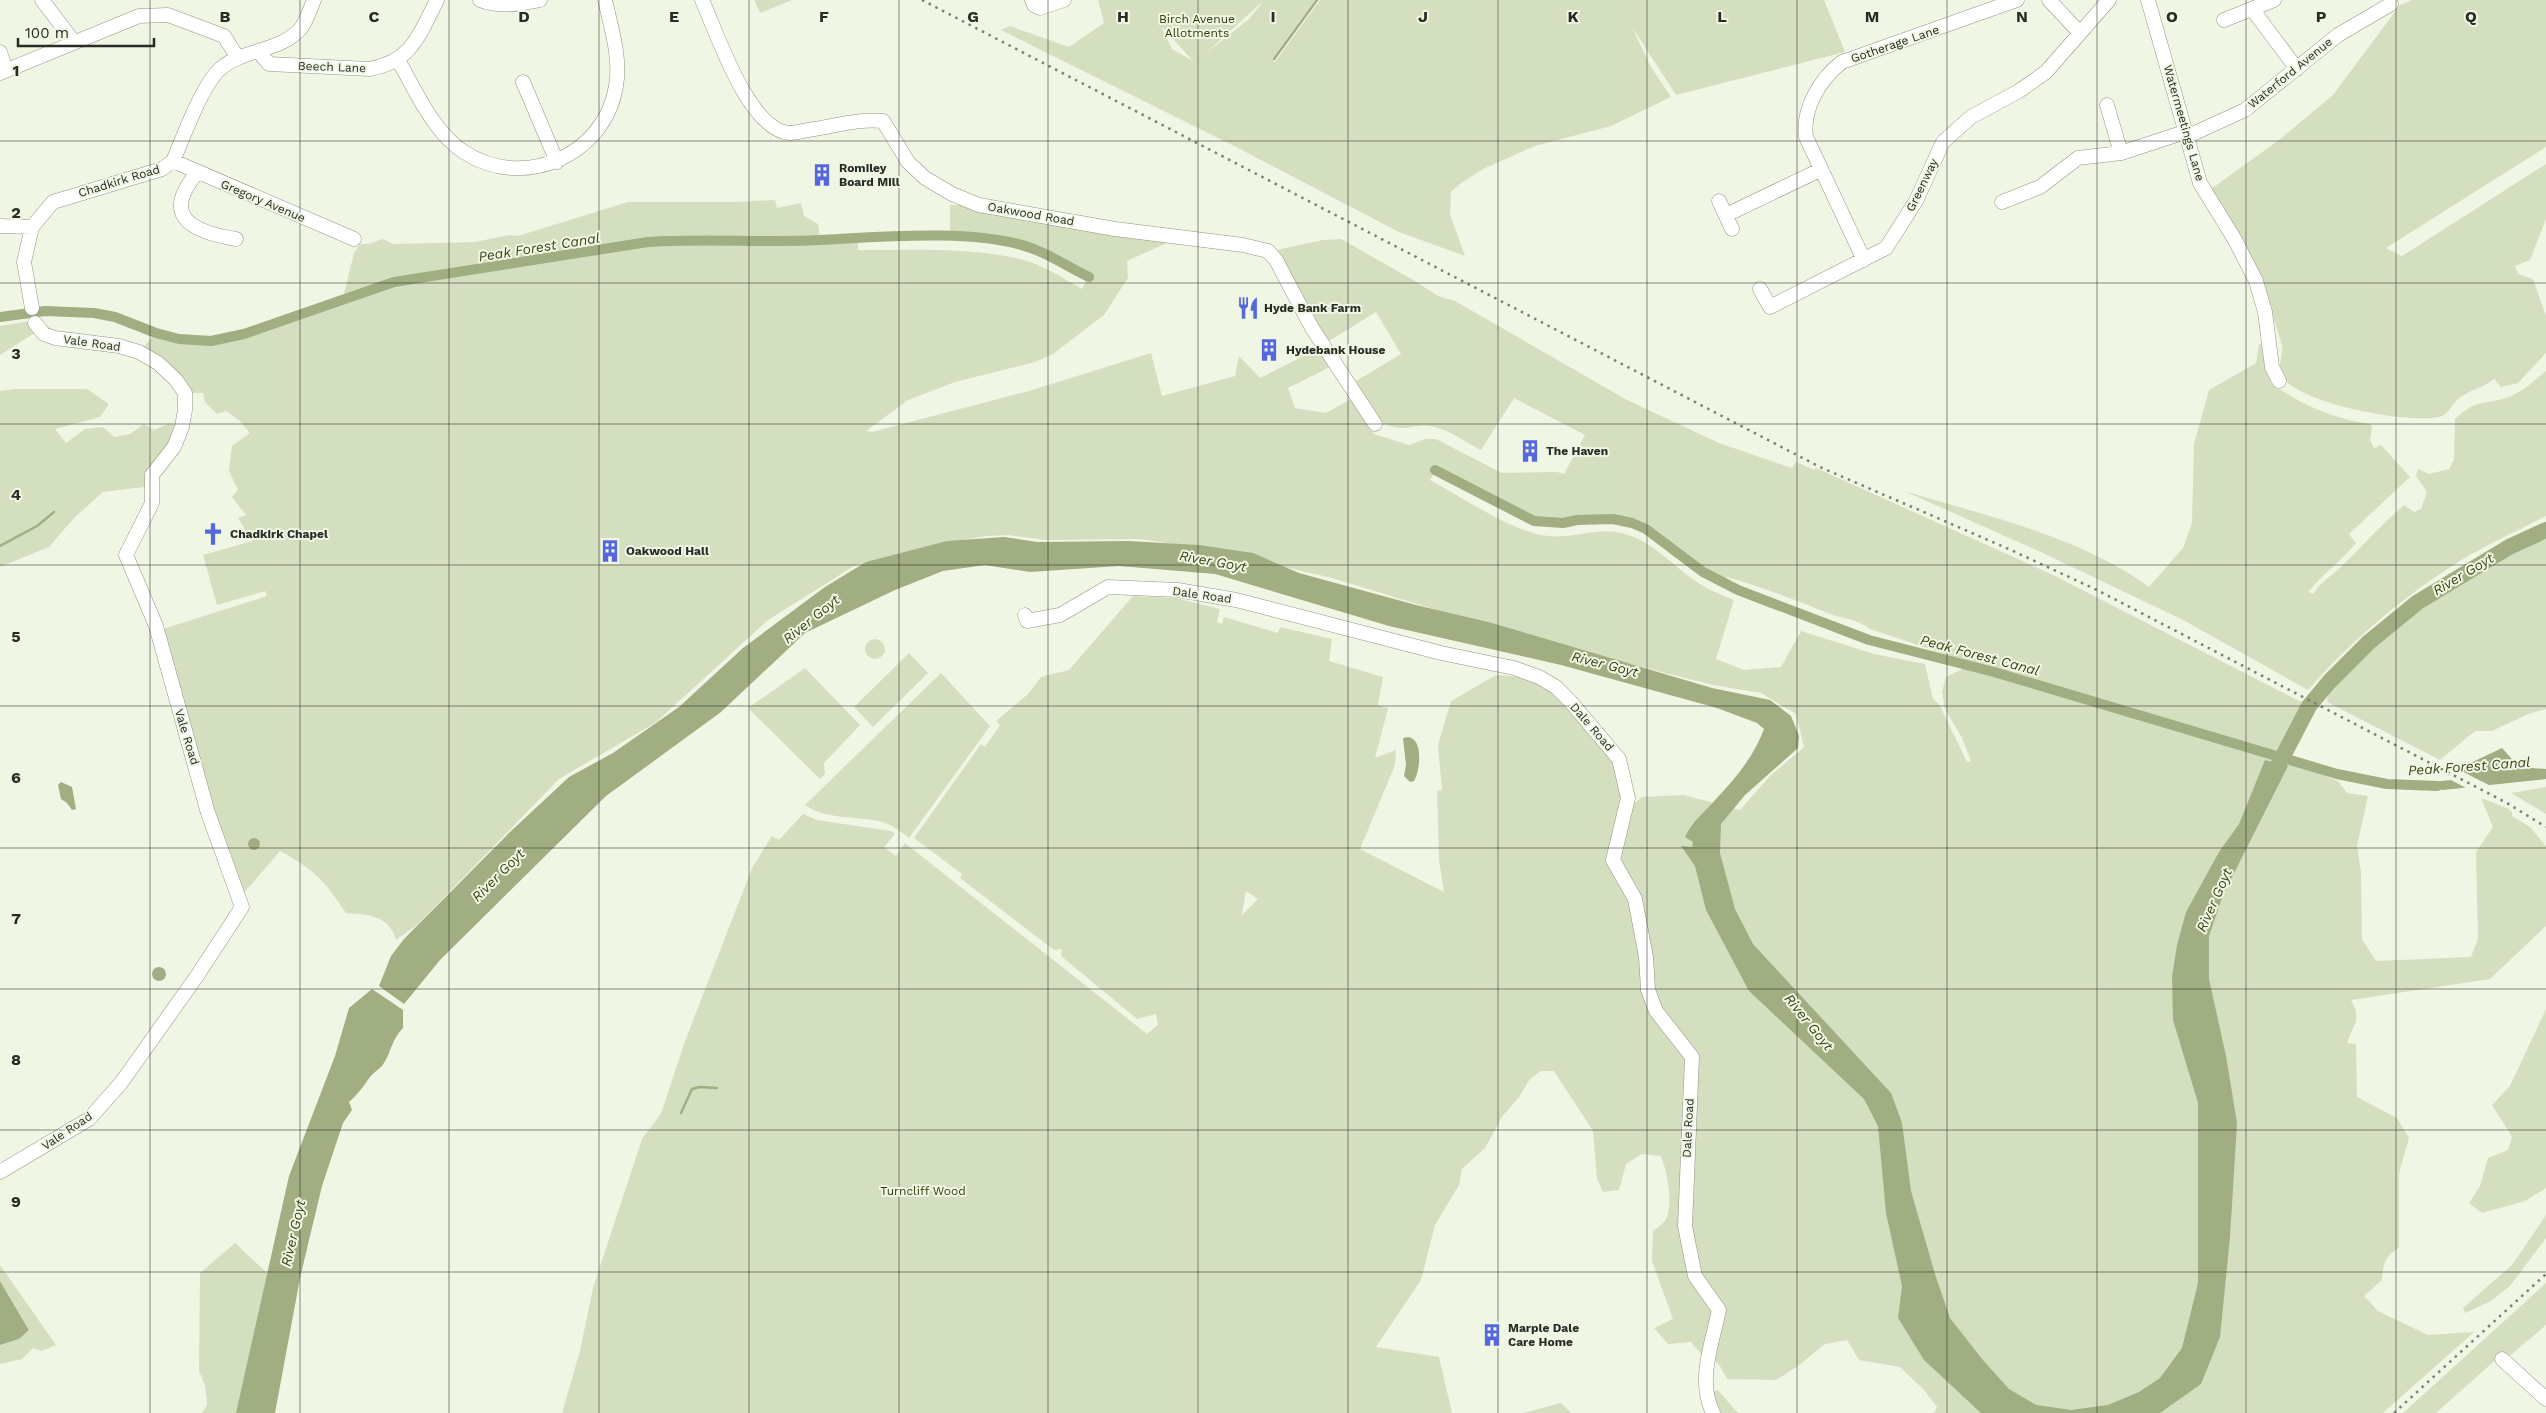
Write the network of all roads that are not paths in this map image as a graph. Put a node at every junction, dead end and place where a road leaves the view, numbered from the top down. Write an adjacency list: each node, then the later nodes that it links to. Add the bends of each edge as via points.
1 (42, 0): 19 (street)
2 (314, 0): 21 (street, Chadkirk Road, via 302,26 293,36)
3 (437, 0): 23 (street, via 415,40)
4 (480, 0): 5 (street, via 512,5)
5 (540, 0)
6 (605, 0): 31 (street, via 617,71 614,98 594,136)
7 (702, 0): 47 (street, Oakwood Road, via 733,72 757,111 772,127 789,133 869,119 883,121 908,162 925,178 979,205 1268,251 1312,328)
8 (1032, 0): 9 (street, via 1040,8)
9 (1064, 0)
10 (2016, 0): 32 (street, Gotherage Lane, via 1850,59 1828,73 1812,101 1805,128)
11 (2049, 0): 18 (street)
12 (2109, 0): 18 (street, Greenway)
13 (2148, 0): 28 (street, Watermeetings Lane)
14 (2274, 0): 16 (street)
15 (2392, 4): 24 (street, Waterford Avenue, via 2338,35)
16 (2252, 9): 17 (street); 24 (street)
17 (2224, 20)
18 (2079, 32): 42 (street, Greenway, via 2046,72 1971,117 1943,142 1916,201 1886,248)
19 (74, 42): 22 (street, via 139,16 168,16 224,36); 25 (street)
20 (0, 52): 25 (street)
21 (258, 52): 22 (street, Chadkirk Road); 23 (street, Beech Lane, via 265,61 280,64 369,69)
22 (238, 58): 30 (street, Chadkirk Road, via 214,76)
23 (398, 60): 31 (street, via 443,133 463,151 476,159 507,167 524,168)
24 (2297, 69): 28 (street, Waterford Avenue, via 2246,110)
25 (3, 72)
26 (522, 80): 31 (street)
27 (2106, 105): 29 (street)
28 (2186, 135): 29 (street, Waterford Avenue); 46 (street, Watermeetings Lane, via 2200,183 2256,281 2265,312 2272,367)
29 (2122, 154): 35 (street, Waterford Avenue, via 2078,158 2040,187)
30 (173, 161): 33 (street, Gregory Avenue); 38 (street, Chadkirk Road, via 162,169 53,202)
31 (557, 162)
32 (1820, 170): 36 (street); 42 (street, Gotherage Lane)
33 (198, 173): 40 (street, via 185,188 182,215 203,232); 41 (street, Gregory Avenue)
34 (1719, 201): 36 (street)
35 (2002, 202)
36 (1726, 216): 39 (street)
37 (0, 226): 38 (street)
38 (32, 227): 44 (street, Chadkirk Road, via 24,262)
39 (1732, 229)
40 (236, 239)
41 (354, 239)
42 (1864, 260): 43 (street, Greenway, via 1770,307)
43 (1760, 289)
44 (32, 308)
45 (35, 323): 49 (street, Vale Road, via 44,334 55,338 139,352 158,363 185,393 182,427 169,454 152,475 152,503 126,555 156,626 208,813 242,906 121,1083 89,1118)
46 (2279, 381)
47 (1375, 424)
48 (1025, 615): 52 (street, Dale Road, via 1027,621 1060,615 1108,587 1178,590 1236,600 1441,653 1514,668 1556,687 1570,701 1619,759 1628,798 1613,860 1635,899 1646,957 1648,990 1656,1011 1692,1057 1686,1226 1695,1276 1718,1310 1704,1379)
49 (0, 1172)
50 (2502, 1358): 51 (street)
51 (2544, 1393)
52 (1713, 1413)

